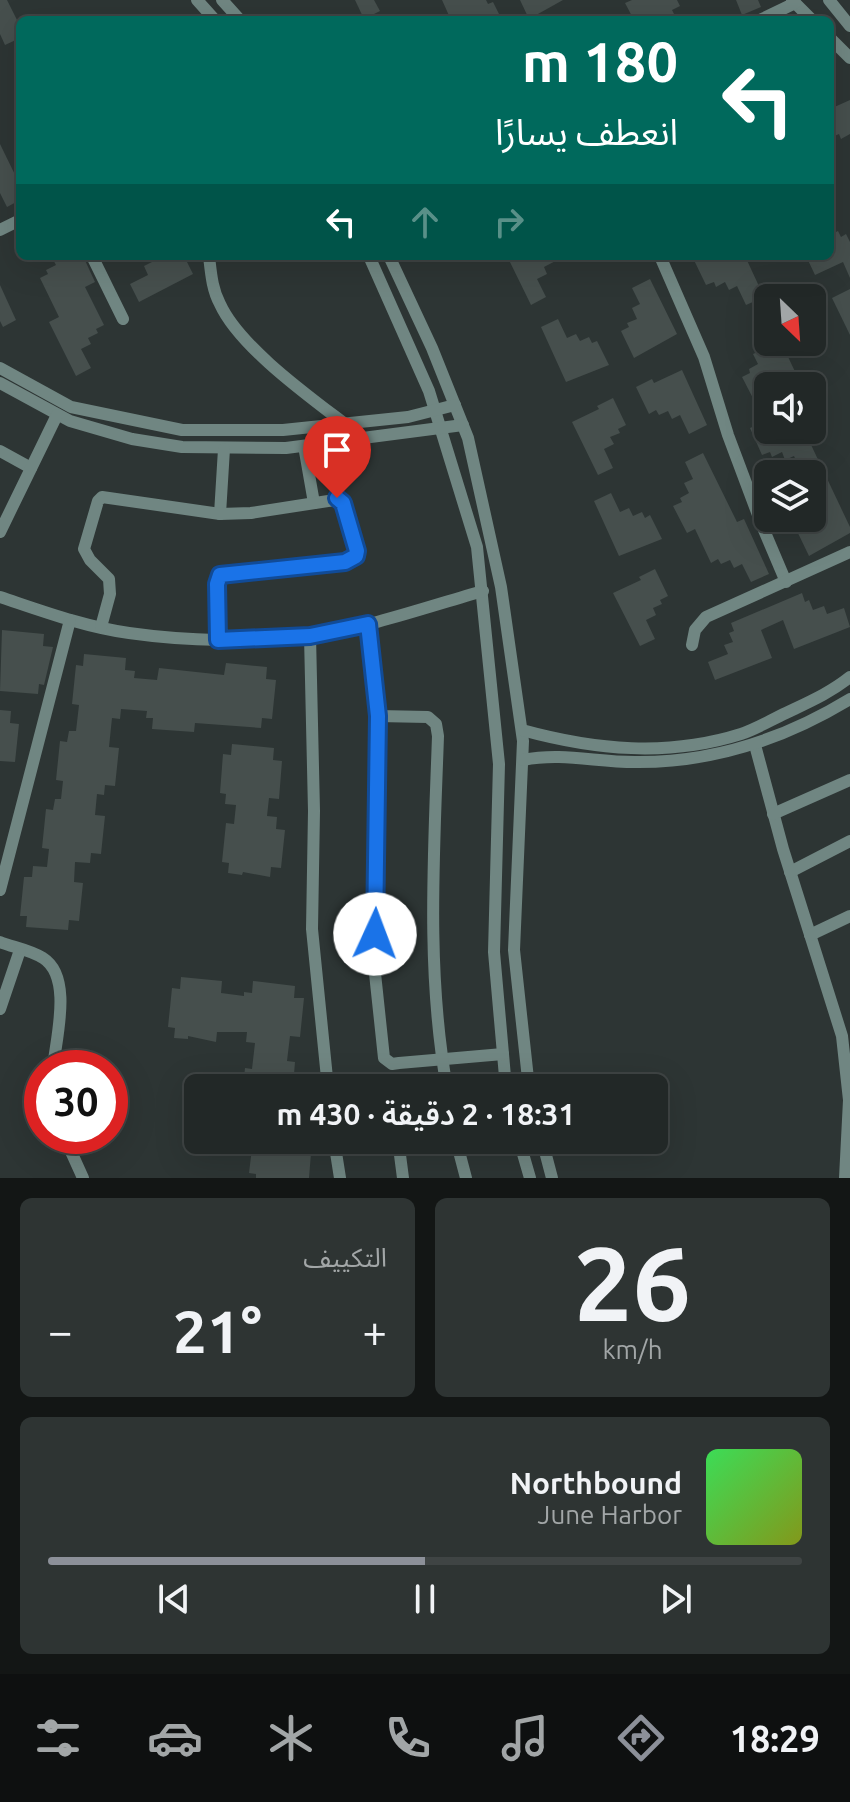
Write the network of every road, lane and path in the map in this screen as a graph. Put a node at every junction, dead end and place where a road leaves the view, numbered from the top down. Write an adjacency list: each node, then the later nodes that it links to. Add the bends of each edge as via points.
1 (197, 0): 5 (street)
2 (222, 0): 6 (street)
3 (829, 0): 9 (street)
4 (793, 2): 7 (street); 8 (street)
5 (211, 16)
6 (236, 16)
7 (767, 16)
8 (808, 16)
9 (850, 26)
10 (834, 42): 11 (street)
11 (850, 58)
12 (94, 260): 17 (street)
13 (209, 260): 23 (street, via 218,302 229,321 295,386)
14 (371, 260): 21 (street)
15 (391, 260): 20 (street)
16 (662, 260): 34 (street, via 704,357)
17 (123, 319)
18 (0, 368): 23 (street, via 71,407 182,430)
19 (0, 383): 22 (street)
20 (455, 405): 21 (street); 24 (street)
21 (435, 412): 23 (street); 25 (street)
22 (57, 415): 27 (street, via 132,439); 29 (street)
23 (345, 424)
24 (463, 425): 25 (street); 46 (street, via 501,587)
25 (441, 429): 26 (street); 35 (street, via 477,547)
26 (304, 446): 27 (street); 30 (street)
27 (224, 449): 31 (street)
28 (0, 451): 29 (street)
29 (31, 468): 32 (street)
30 (314, 503): 31 (street); 41 (street, via 342,500 356,556 345,562 220,575)
31 (220, 514): 39 (street, via 107,496 98,501 84,549 109,579)
32 (1, 529)
33 (850, 552): 34 (street)
34 (786, 582): 42 (street, via 706,617 695,630)
35 (483, 591): 38 (street); 61 (street, via 499,764 494,952)
36 (0, 597): 37 (street)
37 (70, 620): 39 (street); 53 (street)
38 (368, 624): 40 (street); 45 (street)
39 (101, 627): 41 (street)
40 (310, 636): 41 (street); 63 (street, via 312,929)
41 (218, 640)
42 (692, 645)
43 (850, 677): 46 (street, via 829,693 743,733 690,747 635,750)
44 (850, 699): 47 (street)
45 (378, 716): 62 (street, via 428,717 436,724 431,906); 62 (street, via 374,964 384,1058 392,1064)
46 (522, 730): 48 (street)
47 (755, 745): 48 (street, via 676,760 548,755); 50 (street)
48 (523, 760): 66 (street, via 514,950)
49 (850, 780): 50 (street)
50 (773, 814): 52 (street)
51 (850, 841): 52 (street)
52 (790, 872): 55 (street)
53 (0, 890)
54 (850, 916): 55 (street)
55 (810, 935): 59 (street)
56 (0, 942): 57 (street)
57 (20, 950): 58 (street); 60 (street, via 44,958 60,986)
58 (0, 1009)
59 (846, 1034): 79 (street)
60 (55, 1050)
61 (503, 1054): 62 (street); 65 (street)
62 (442, 1060): 64 (street)
63 (327, 1074)
64 (444, 1074)
65 (505, 1074)
66 (527, 1074)
67 (72, 1154): 73 (street)
68 (336, 1154): 74 (street)
69 (400, 1154): 75 (street)
70 (460, 1154): 76 (street)
71 (523, 1154): 77 (street)
72 (546, 1154): 78 (street)
73 (83, 1178)
74 (340, 1178)
75 (403, 1178)
76 (466, 1178)
77 (530, 1178)
78 (552, 1178)
79 (845, 1178)

